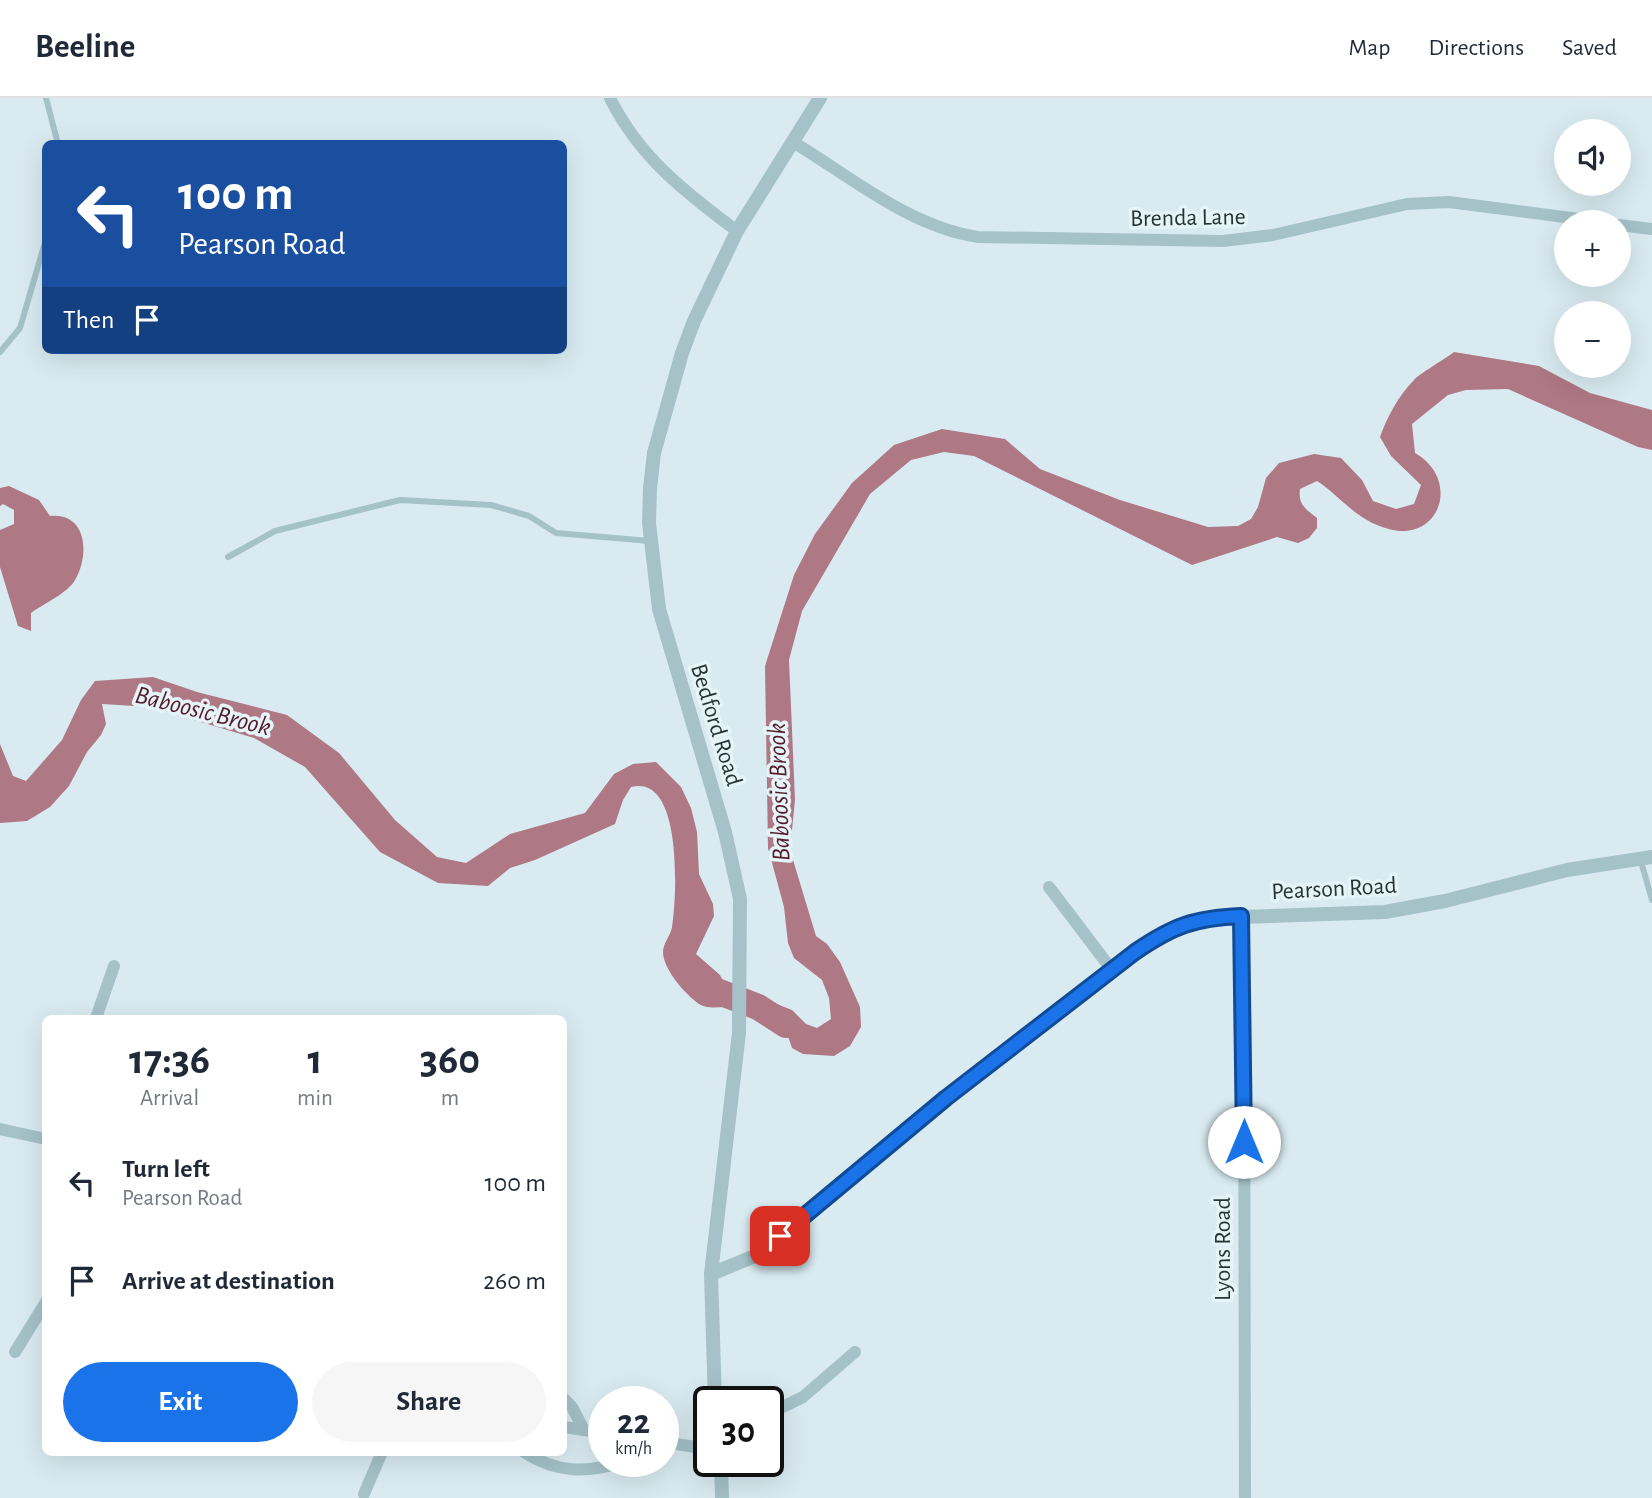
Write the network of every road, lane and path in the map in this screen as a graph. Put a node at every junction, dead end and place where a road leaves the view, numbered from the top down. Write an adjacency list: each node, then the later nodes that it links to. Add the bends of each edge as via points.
1 (46, 98): 4 (lane)
2 (610, 98): 9 (street, via 631,138 654,164)
3 (820, 98): 5 (street, Bedford Road)
4 (57, 140)
5 (793, 142): 6 (street, Brenda Lane, via 920,219 949,232 978,237 1223,242 1407,204 1449,202); 9 (street, Bedford Road)
6 (1554, 216)
7 (1631, 226): 8 (street)
8 (1652, 229)
9 (737, 231): 12 (street, Bedford Road, via 682,353 654,453)
10 (42, 253): 11 (lane, via 20,328)
11 (0, 352)
12 (650, 541): 13 (lane, via 556,533 529,516 491,505 400,500 275,531); 23 (street, Bedford Road, via 659,609 734,864 740,899 739,1033)
13 (228, 557)
14 (1646, 858): 16 (lane); 17 (street, Pearson Road, via 1567,870 1385,912)
15 (1049, 887): 19 (street)
16 (1652, 900)
17 (1241, 916): 19 (street, Pearson Road, via 1179,925); 39 (street, Lyons Road)
18 (114, 967): 20 (street)
19 (1112, 970): 23 (street, Pearson Road, via 946,1098 755,1256)
20 (97, 1015)
21 (0, 1129): 22 (street)
22 (42, 1138)
23 (711, 1274): 27 (street, Bedford Road)
24 (42, 1308): 25 (street)
25 (15, 1352)
26 (855, 1352): 29 (street, via 803,1397)
27 (714, 1386)
28 (567, 1402): 31 (street)
29 (784, 1406)
30 (567, 1427): 31 (street)
31 (584, 1430): 32 (street)
32 (588, 1431)
33 (380, 1456): 37 (street)
34 (531, 1456): 35 (street, via 550,1466)
35 (588, 1469)
36 (721, 1477): 38 (street)
37 (364, 1494)
38 (722, 1498)
39 (1245, 1498)

